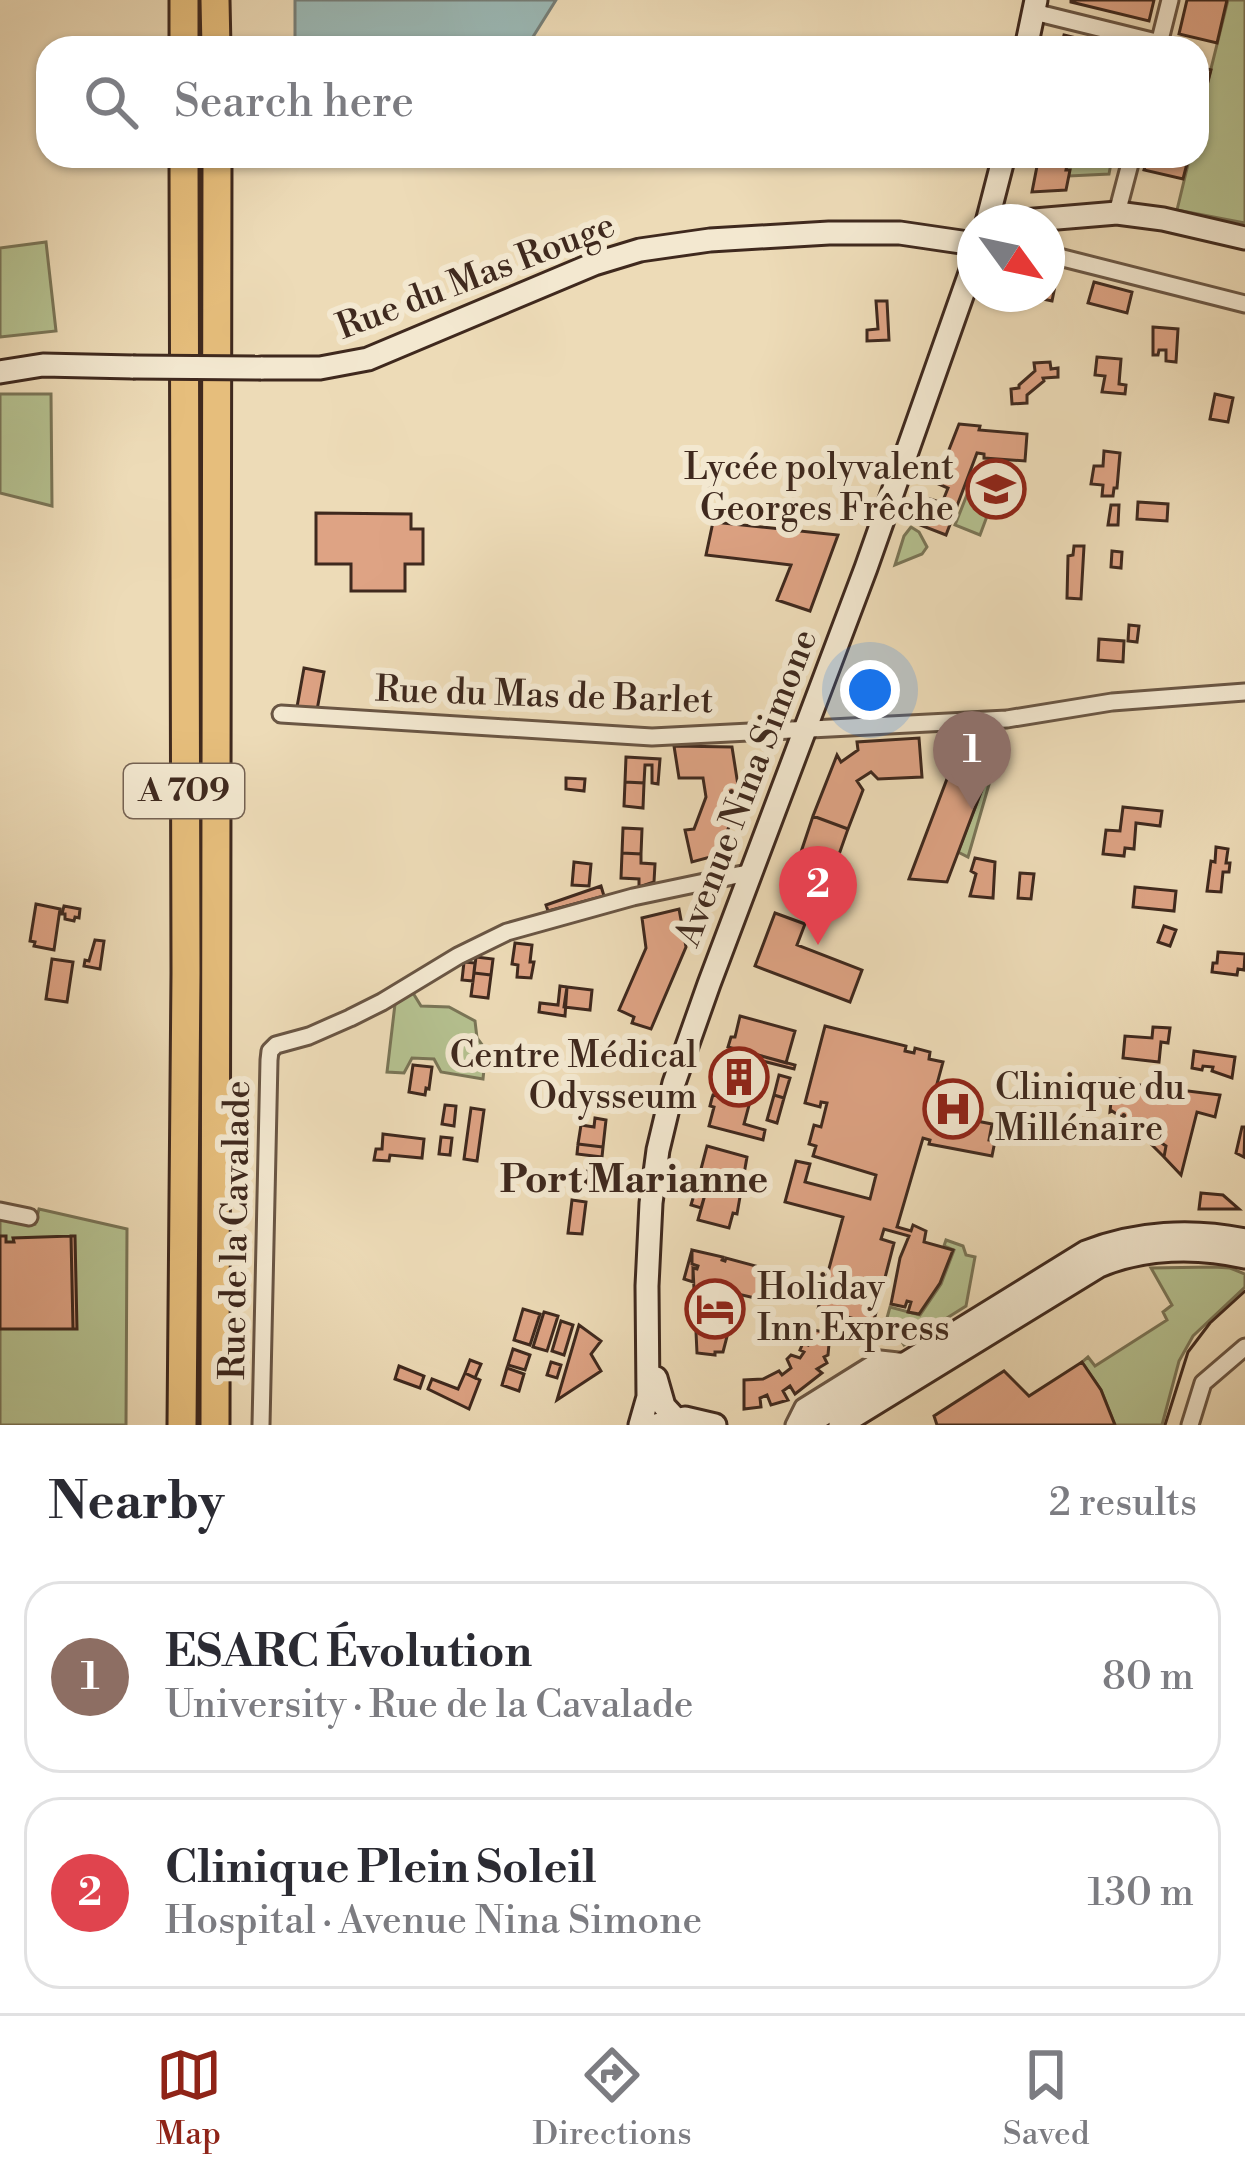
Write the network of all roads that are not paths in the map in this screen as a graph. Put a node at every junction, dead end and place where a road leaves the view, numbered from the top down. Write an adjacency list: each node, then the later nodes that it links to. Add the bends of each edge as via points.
1 (184, 0): 5 (highway)
2 (215, 0): 6 (highway)
3 (1170, 0): 9 (street)
4 (1035, 6): 7 (street); 8 (street)
5 (184, 36)
6 (216, 36)
7 (1029, 36)
8 (1130, 36)
9 (1161, 36)
10 (184, 168): 34 (highway, A 709)
11 (217, 168): 35 (highway, A 709)
12 (1001, 168): 14 (street)
13 (1129, 168): 15 (street)
14 (992, 204)
15 (1117, 213): 16 (street); 17 (street)
16 (1065, 217)
17 (1245, 238)
18 (957, 241): 22 (street, Rue du Mas Rouge, bridge, via 829,233 676,244 616,256 368,359 320,368 43,365)
19 (1065, 259): 20 (street)
20 (1245, 304)
21 (957, 310): 25 (street, Avenue Nina Simone)
22 (0, 372)
23 (1245, 692): 25 (street, via 1007,719)
24 (281, 714): 25 (street, Rue du Mas de Barlet, via 652,737)
25 (806, 729): 26 (street, Avenue Nina Simone)
26 (752, 872): 31 (street, Avenue Nina Simone, via 690,1034 658,1150); 36 (street, Rue de la Cavalade, via 507,932 366,1010 276,1045 269,1060)
27 (0, 1211): 28 (street)
28 (29, 1217)
29 (1243, 1242): 32 (street, via 1147,1235 1104,1245); 41 (street, via 1222,1253 1150,1251 1099,1265)
30 (1245, 1346): 42 (street, via 1203,1383)
31 (649, 1355): 33 (street, Avenue Nina Simone); 37 (street, Avenue Nina Simone)
32 (907, 1362): 39 (street, via 880,1359 803,1407); 40 (street)
33 (666, 1422): 38 (street)
34 (182, 1425)
35 (215, 1425)
36 (262, 1425)
37 (640, 1425)
38 (715, 1425)
39 (794, 1425)
40 (806, 1425)
41 (840, 1425)
42 (1190, 1425)

